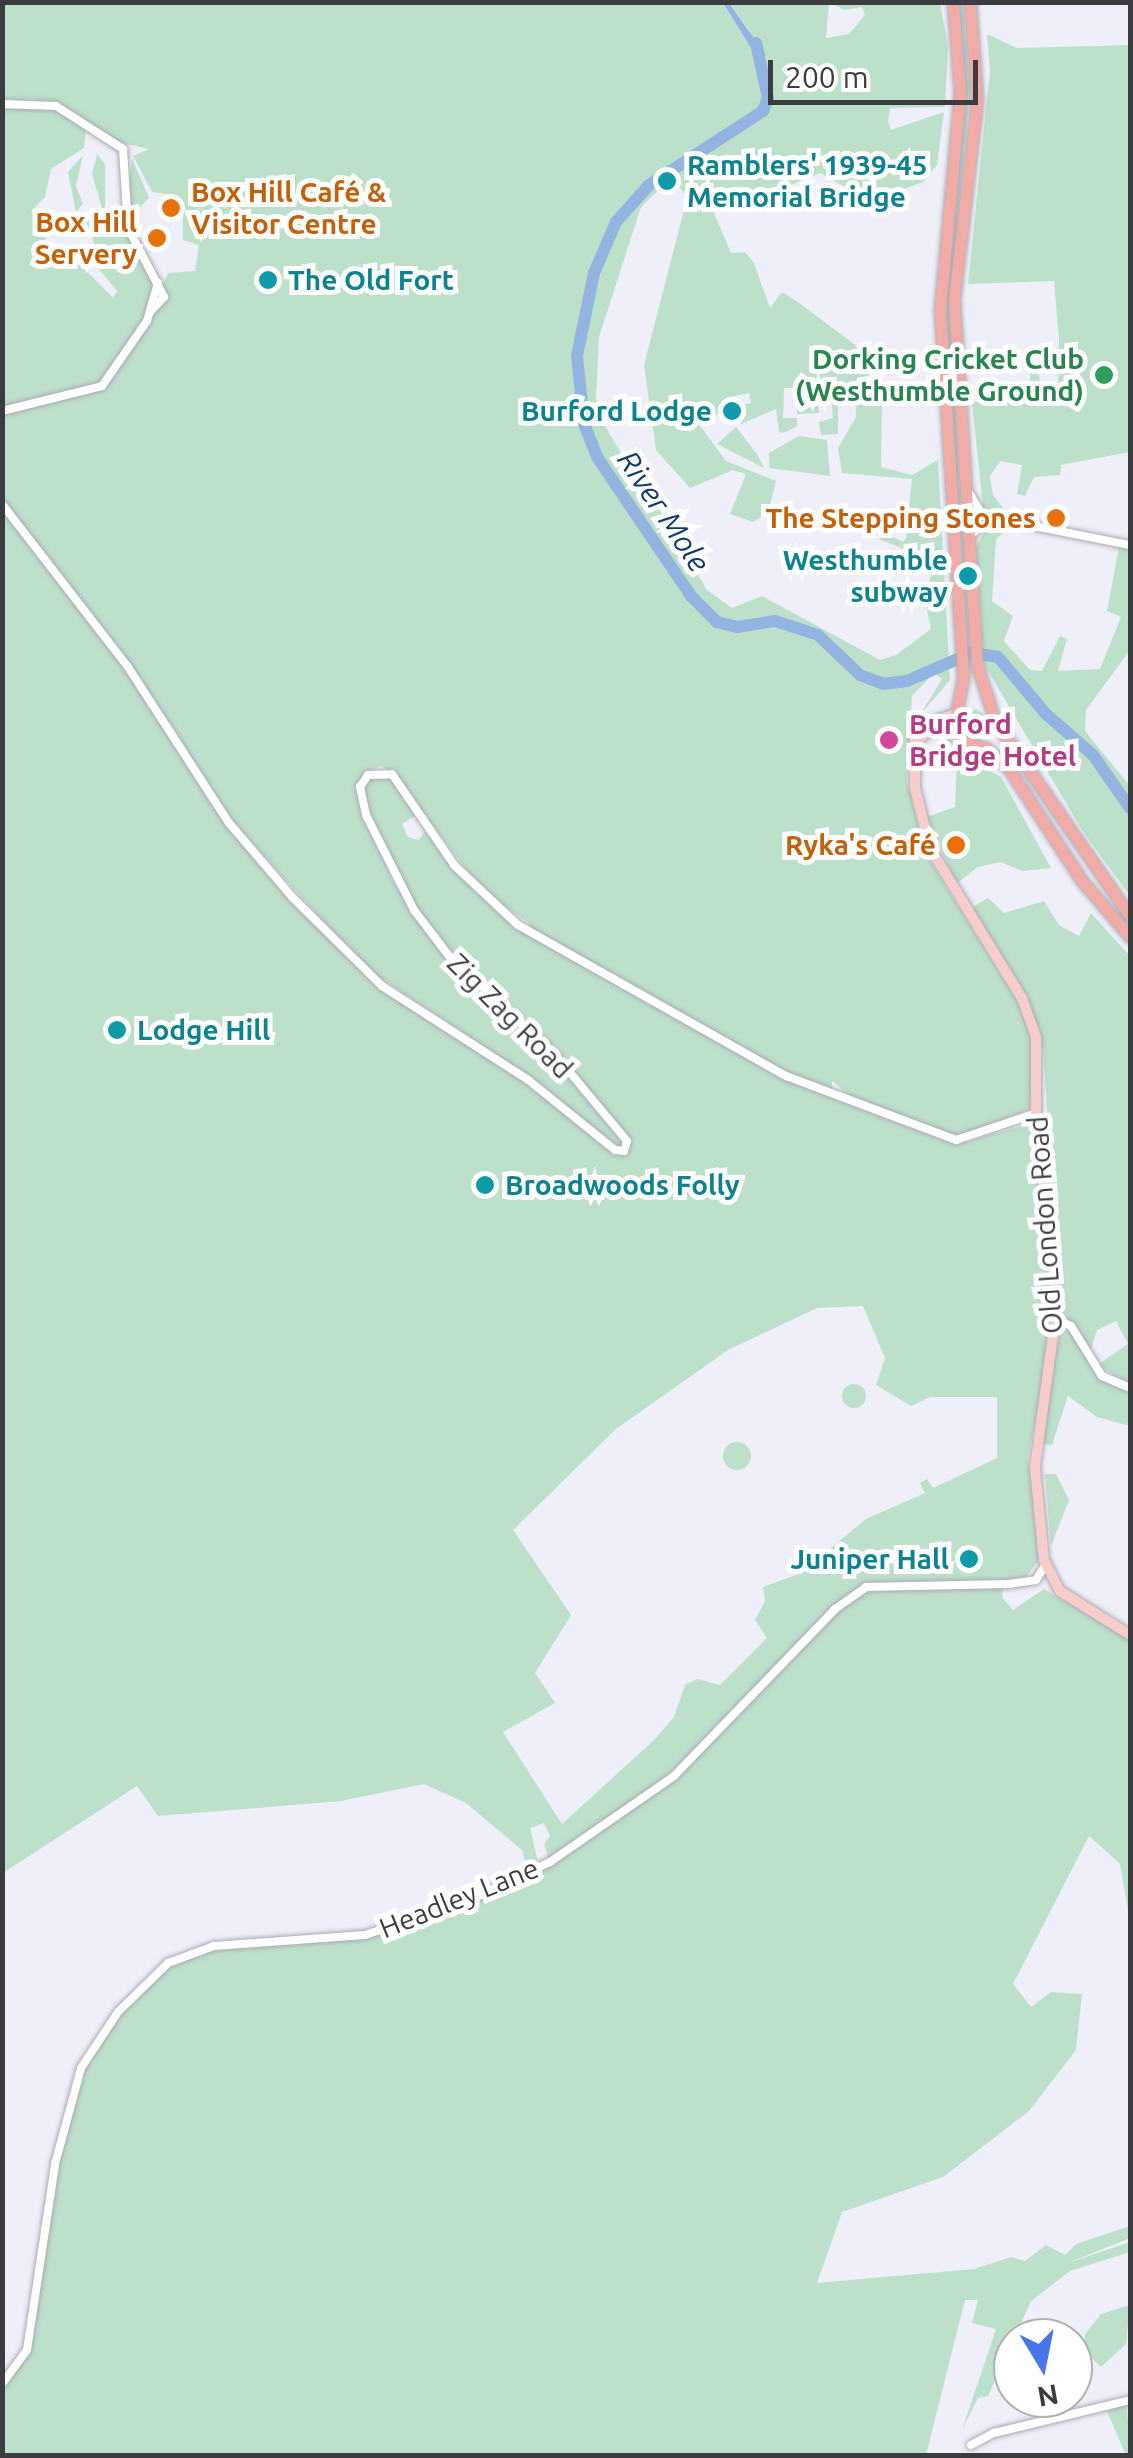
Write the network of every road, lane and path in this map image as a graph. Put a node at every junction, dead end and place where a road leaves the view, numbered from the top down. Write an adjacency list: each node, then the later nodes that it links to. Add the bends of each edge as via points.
1 (953, 2): 10 (highway, via 960,92 940,310)
2 (970, 2): 5 (highway, via 976,100 954,300)
3 (2, 104): 4 (street, via 56,106 122,148 126,220 164,301 102,386)
4 (2, 411)
5 (966, 487): 7 (highway); 8 (street)
6 (2, 504): 22 (street, Zig Zag Road, via 118,654 228,823 306,912 382,986 527,1079 615,1150 624,1151 627,1141 557,1057 448,956 414,910 366,815 360,787 368,775 392,774 454,866 518,925 786,1076 956,1140)
7 (967, 516): 8 (street); 10 (street); 11 (highway)
8 (982, 516): 9 (street)
9 (997, 518): 11 (street); 12 (street)
10 (954, 530): 13 (highway)
11 (968, 536): 13 (highway)
12 (1130, 544)
13 (967, 635): 14 (highway); 15 (highway)
14 (987, 705): 15 (highway); 16 (highway)
15 (956, 712): 17 (highway); 18 (main road, via 918,725)
16 (995, 722): 19 (highway); 20 (highway)
17 (956, 736): 18 (main road, via 927,728); 19 (highway)
18 (914, 743): 22 (main road, Old London Road, via 916,801 930,848 1028,1010 1038,1049)
19 (976, 745): 21 (highway, via 1008,766 1082,881)
20 (1130, 916)
21 (1130, 937)
22 (1036, 1112): 23 (main road, Old London Road)
23 (1057, 1319): 24 (street, via 1071,1326 1102,1376); 25 (main road, Old London Road, via 1035,1467)
24 (1130, 1388)
25 (1046, 1564): 26 (main road, via 1060,1591); 27 (street, Headley Lane, via 1036,1580 1008,1584 866,1587 835,1608 674,1776 550,1862 470,1900 366,1935 214,1946 168,1962 118,2012 81,2068 54,2164 27,2350)
26 (1130, 1634)
27 (2, 2384)
28 (1130, 2400): 29 (street, via 994,2433)
29 (971, 2446)

